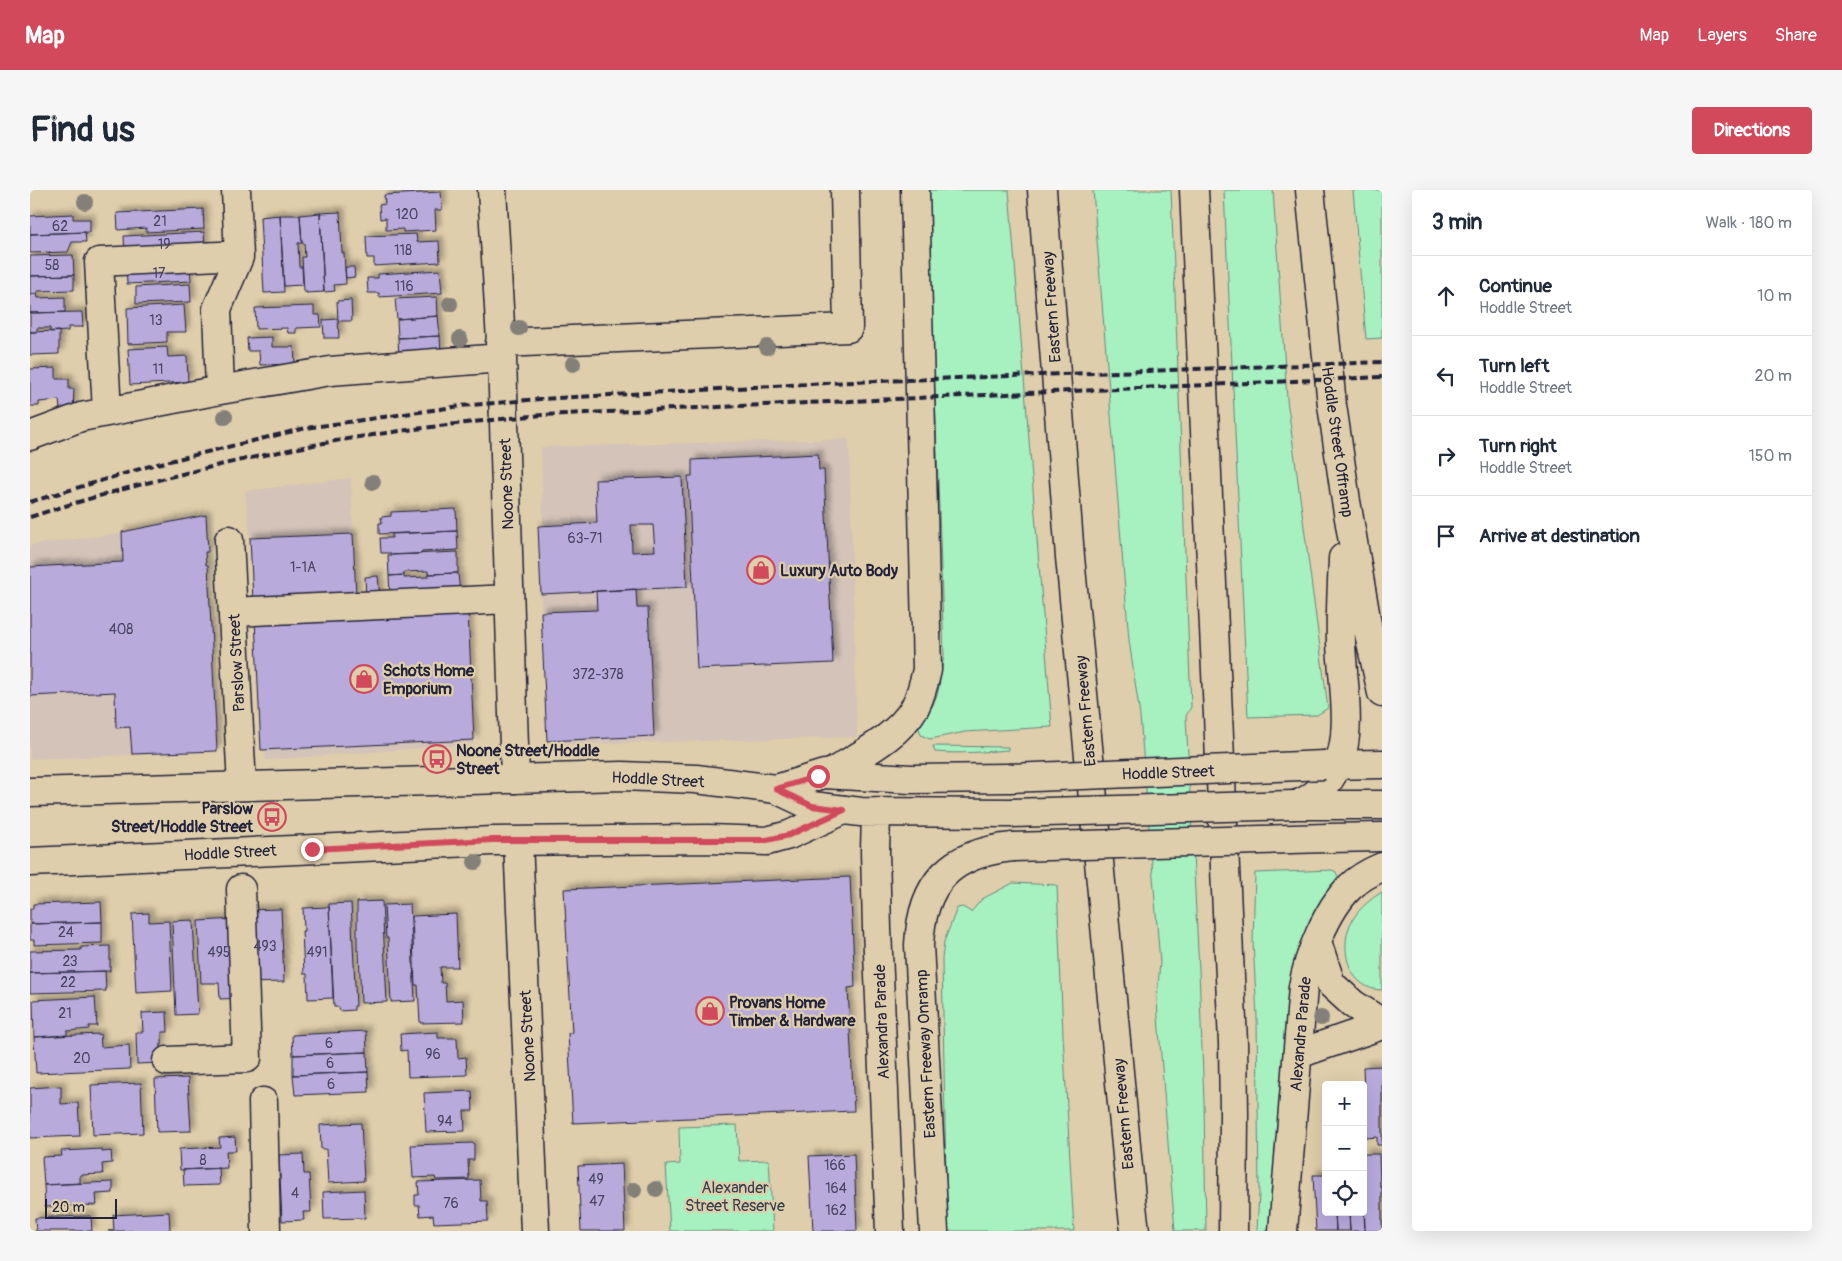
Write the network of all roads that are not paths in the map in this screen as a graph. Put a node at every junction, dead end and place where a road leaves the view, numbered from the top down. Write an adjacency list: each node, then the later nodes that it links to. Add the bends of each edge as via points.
1 (236, 190): 8 (main road)
2 (492, 190): 9 (main road, Noone Street)
3 (845, 190): 9 (main road, via 848,328)
4 (915, 190): 19 (main road, via 927,670 919,698 902,725)
5 (1042, 190): 39 (main road, Eastern Freeway, via 1071,567)
6 (1194, 190): 46 (main road, via 1233,1044)
7 (1310, 190): 13 (main road, Hoddle Street Offramp, via 1332,405)
8 (239, 255): 10 (main road, via 217,310); 11 (main road, via 99,262)
9 (501, 350): 10 (main road, via 330,371); 15 (main road, Noone Street)
10 (220, 390): 11 (main road)
11 (107, 412): 12 (main road, via 81,417)
12 (30, 436)
13 (1346, 501): 17 (main road, Hoddle Street Offramp); 22 (main road, via 1340,641 1346,734 1342,756)
14 (230, 540): 16 (main road, Parslow Street)
15 (509, 599): 16 (main road); 20 (main road, Noone Street)
16 (234, 612): 23 (main road, Parslow Street)
17 (1382, 693)
18 (1382, 764): 22 (main road, Hoddle Street)
19 (830, 774): 21 (main road, Hoddle Street); 24 (main road, Hoddle Street)
20 (515, 779): 23 (main road, Hoddle Street); 24 (main road, Hoddle Street, via 658,776)
21 (912, 779): 22 (main road, Hoddle Street, bridge); 28 (main road, via 890,796)
22 (1329, 780): 26 (main road, Hoddle Street); 28 (main road, Hoddle Street, bridge, via 1312,799 1295,806)
23 (242, 786): 25 (main road, Hoddle Street)
24 (776, 789): 27 (main road, Hoddle Street, via 812,806)
25 (30, 792)
26 (1382, 805)
27 (844, 810): 28 (main road, Hoddle Street); 30 (main road, Hoddle Street, via 789,835 767,840)
28 (876, 814): 42 (main road, Alexandra Parade, via 877,929)
29 (1382, 837): 43 (main road, Eastern Freeway Onramp, bridge, via 1013,847 987,850 950,868 938,881 922,916 919,945)
30 (518, 841): 31 (main road, Hoddle Street); 41 (main road, Noone Street)
31 (30, 862)
32 (1382, 867): 34 (main road, Alexandra Parade, via 1366,874 1344,892)
33 (241, 889): 37 (main road, via 247,1058)
34 (1317, 942): 35 (main road, via 1331,984); 36 (main road, Alexandra Parade, via 1303,987)
35 (1382, 1024): 36 (main road)
36 (1298, 1054): 47 (main road, Alexandra Parade)
37 (167, 1061)
38 (263, 1102): 40 (main road)
39 (1131, 1198): 44 (main road); 45 (main road, Eastern Freeway)
40 (266, 1231)
41 (535, 1231)
42 (890, 1231)
43 (934, 1231)
44 (1127, 1231)
45 (1135, 1231)
46 (1233, 1231)
47 (1283, 1231)

